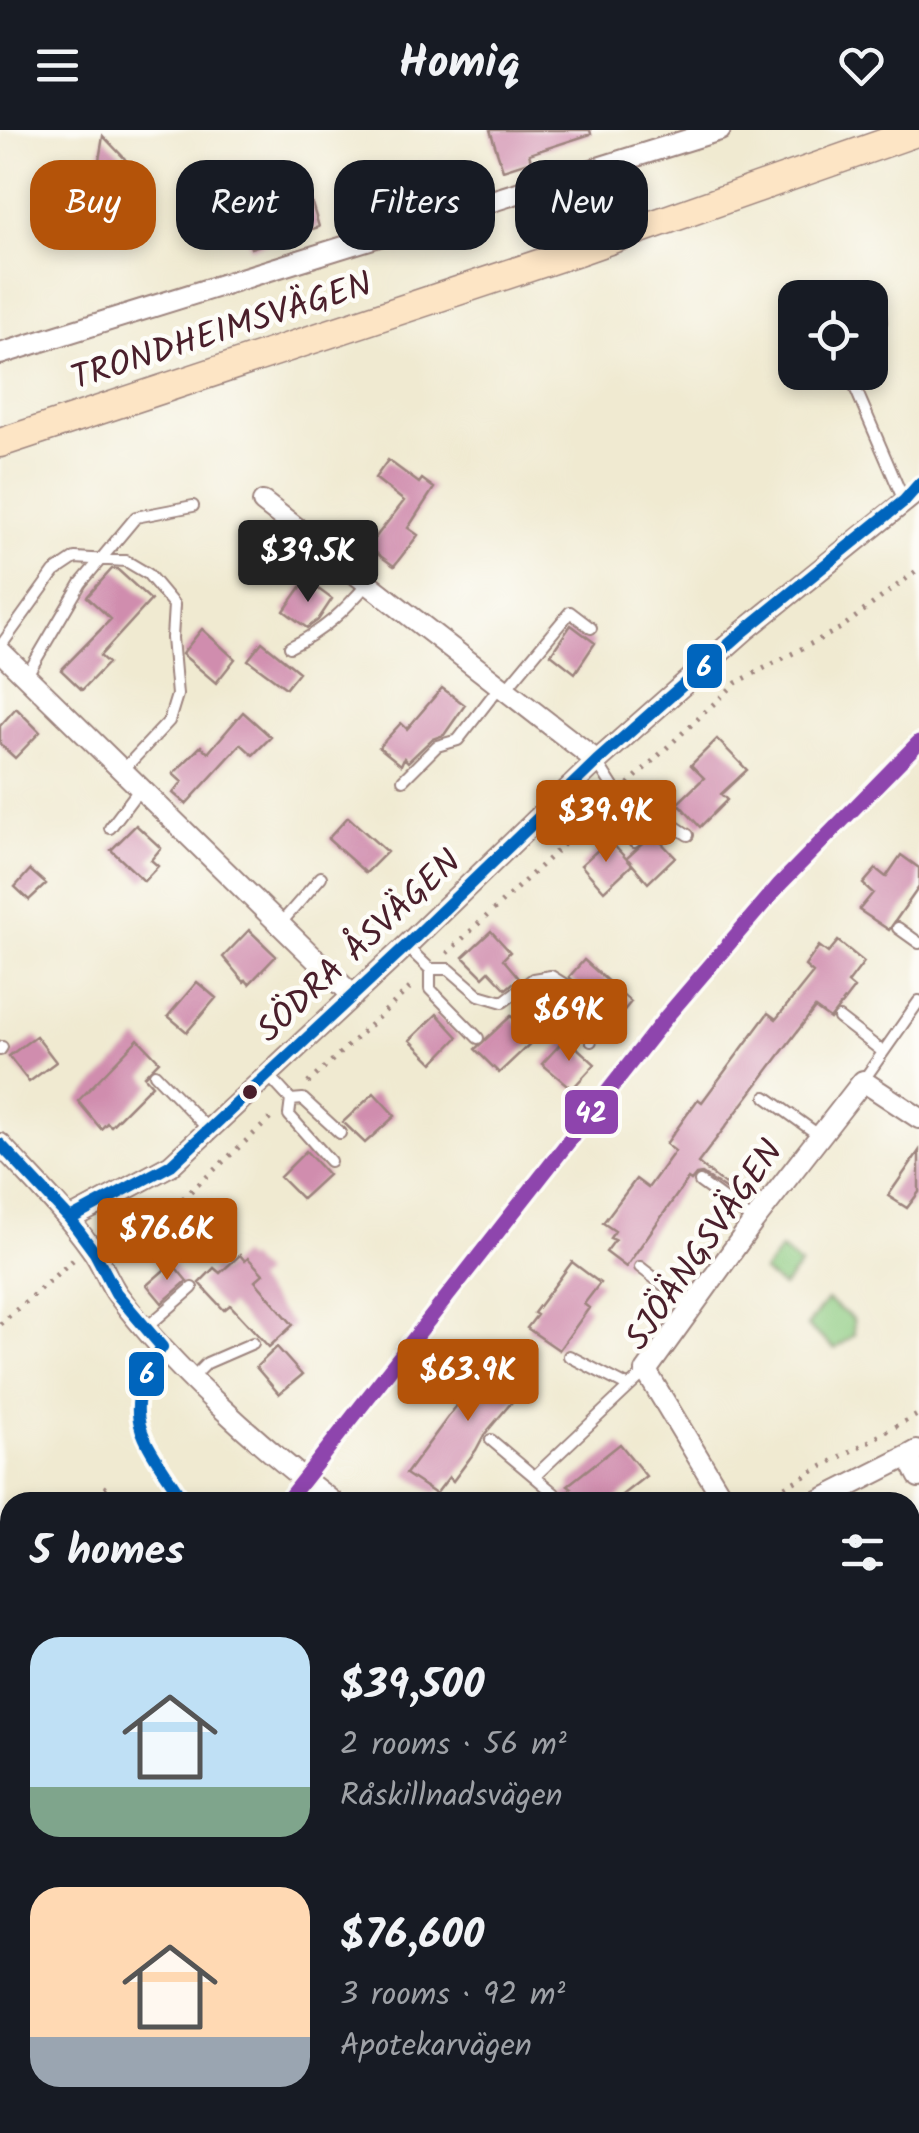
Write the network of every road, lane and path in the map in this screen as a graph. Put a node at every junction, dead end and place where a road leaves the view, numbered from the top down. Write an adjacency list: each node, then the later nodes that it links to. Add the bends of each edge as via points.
1 (720, 130): 3 (street)
2 (919, 131): 5 (main road, TRONDHEIMSVÄGEN)
3 (0, 354)
4 (859, 390): 6 (lane)
5 (0, 443)
6 (914, 492): 17 (street, SÖDRA ÅSVÄGEN)
7 (263, 502): 11 (street)
8 (193, 506): 9 (lane, via 136,517)
9 (100, 560): 14 (lane, via 75,558 54,572); 15 (lane); 18 (lane, via 126,561 148,574 174,605 177,695 168,721)
10 (919, 569): 21 (path, via 841,628 736,683)
11 (368, 584): 13 (lane, via 320,633); 16 (street)
12 (591, 628): 16 (lane, via 570,612)
13 (290, 647)
14 (1, 653): 15 (street)
15 (26, 675): 18 (street)
16 (502, 688): 17 (street); 19 (lane, via 458,740 437,746)
17 (597, 761): 21 (lane); 29 (street, SÖDRA ÅSVÄGEN)
18 (124, 770): 20 (street)
19 (403, 780)
20 (141, 788): 22 (lane); 26 (street)
21 (618, 794): 23 (lane); 24 (lane); 30 (path)
22 (110, 828)
23 (688, 835)
24 (634, 842)
25 (321, 877): 26 (lane)
26 (280, 924): 31 (street)
27 (898, 928): 28 (lane)
28 (919, 944)
29 (406, 946): 30 (lane); 31 (street, SÖDRA ÅSVÄGEN)
30 (430, 969): 34 (lane, via 430,988); 35 (lane, via 448,969 480,995 502,1002 533,979 551,976 588,1005); 41 (path)
31 (353, 996): 38 (street, SÖDRA ÅSVÄGEN)
32 (919, 1001): 36 (lane)
33 (839, 1018): 36 (lane)
34 (478, 1038)
35 (591, 1040)
36 (883, 1052): 39 (lane)
37 (156, 1074): 43 (lane)
38 (268, 1075): 41 (lane); 43 (street, SÖDRA ÅSVÄGEN)
39 (863, 1080): 42 (street); 45 (street, SJÖÄNGSVÄGEN)
40 (766, 1097): 45 (lane)
41 (290, 1100): 44 (lane, via 303,1099); 47 (lane, via 290,1115); 51 (path, via 134,1244)
42 (919, 1118)
43 (209, 1130): 49 (street, SÖDRA ÅSVÄGEN, via 171,1165)
44 (340, 1132)
45 (820, 1136): 50 (street, SJÖÄNGSVÄGEN)
46 (0, 1144): 49 (street)
47 (330, 1161)
48 (700, 1182): 50 (lane)
49 (70, 1219): 51 (street)
50 (754, 1221): 54 (street, SJÖÄNGSVÄGEN)
51 (95, 1253): 55 (path, via 70,1260); 56 (street, via 116,1293)
52 (640, 1267): 54 (lane)
53 (192, 1288): 56 (lane)
54 (692, 1307): 60 (street, SJÖÄNGSVÄGEN)
55 (0, 1324)
56 (146, 1328): 58 (street)
57 (253, 1343): 61 (lane, via 207,1363)
58 (162, 1347): 61 (street); 70 (lane, via 150,1363 135,1414)
59 (569, 1356): 62 (lane)
60 (646, 1371): 62 (lane); 73 (street, SJÖÄNGSVÄGEN)
61 (193, 1377): 71 (street)
62 (630, 1387): 66 (lane)
63 (919, 1414): 74 (path)
64 (491, 1440): 66 (lane)
65 (913, 1453): 67 (street); 75 (street)
66 (536, 1475): 72 (lane)
67 (919, 1476)
68 (108, 1485): 69 (path)
69 (100, 1492)
70 (178, 1492)
71 (320, 1492)
72 (553, 1492)
73 (719, 1492)
74 (775, 1492)
75 (853, 1492)

